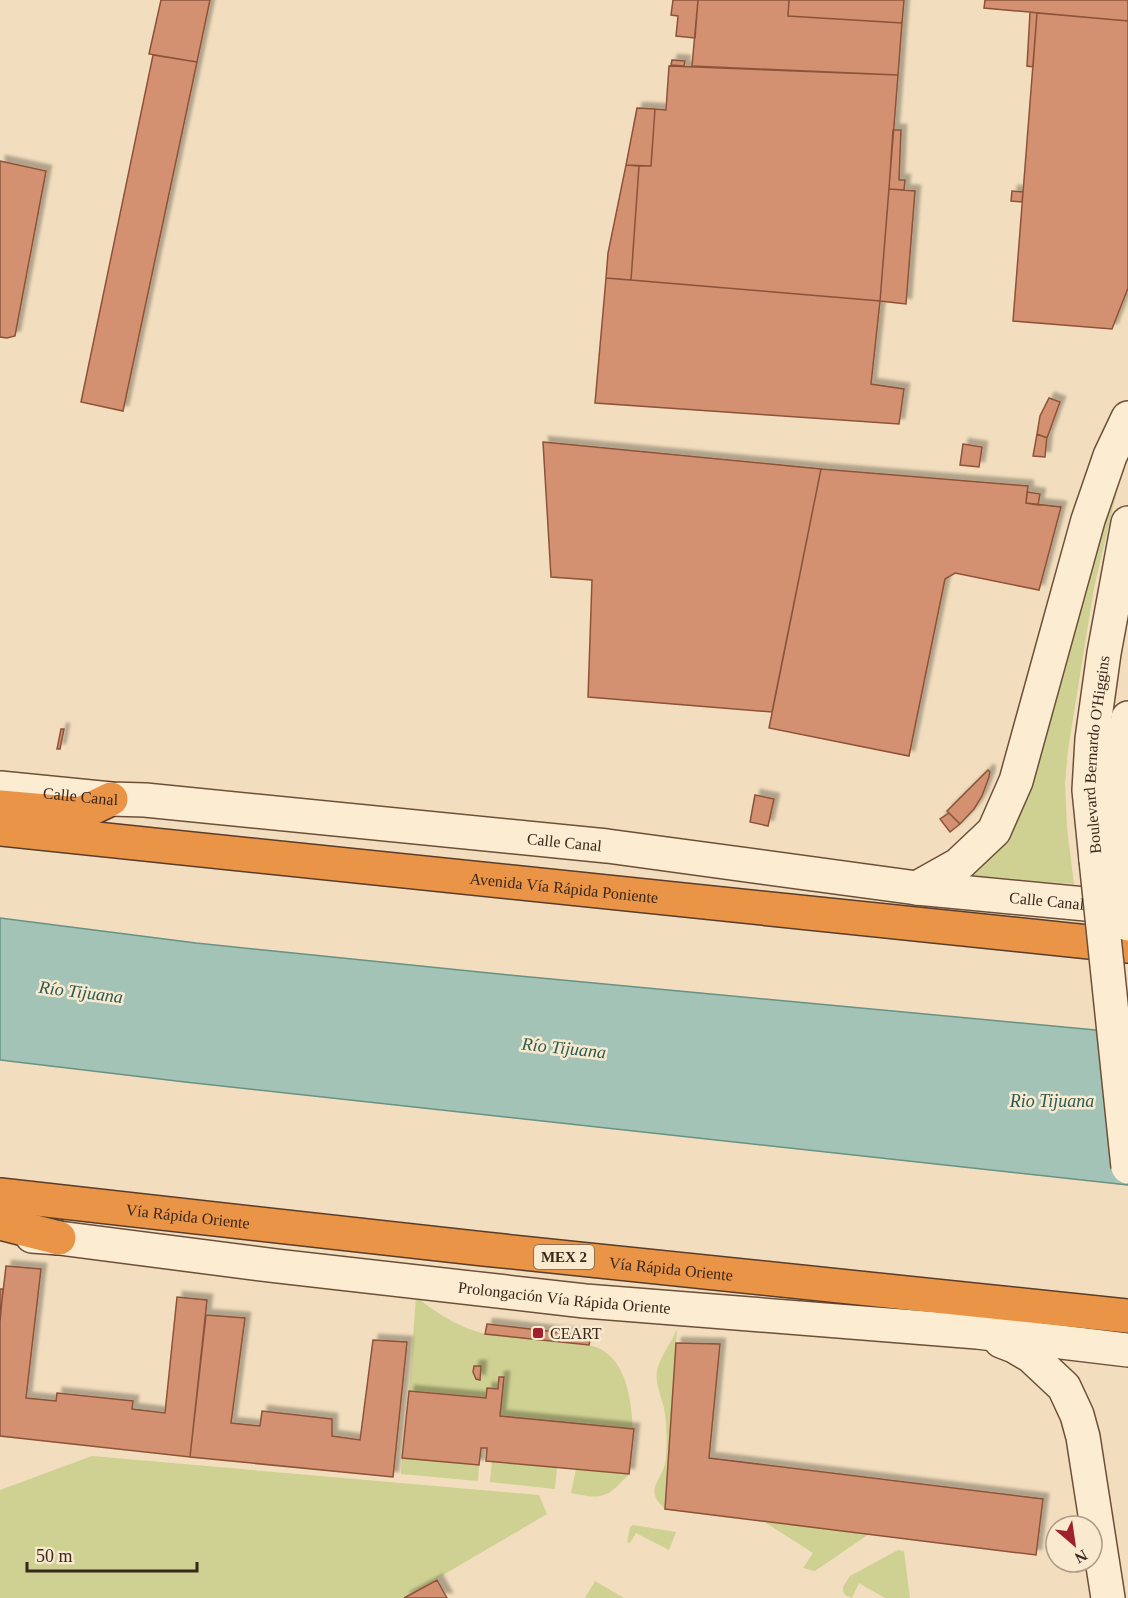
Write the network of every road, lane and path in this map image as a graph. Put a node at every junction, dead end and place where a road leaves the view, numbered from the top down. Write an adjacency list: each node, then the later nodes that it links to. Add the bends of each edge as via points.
1 (1128, 418): 9 (main road, via 1088,520 1016,781 994,831 958,865)
2 (1128, 523): 8 (main road, Boulevard Bernardo O'Higgins, via 1092,739 1089,790)
3 (1128, 718): 8 (main road, Boulevard Bernardo O'Higgins, via 1120,798)
4 (0, 788): 5 (main road, Calle Canal)
5 (111, 799): 6 (highway, via 80,814); 9 (main road, Calle Canal, via 606,846)
6 (0, 807)
7 (0, 830): 12 (highway, Avenida Vía Rápida Poniente)
8 (1108, 861): 11 (main road, Boulevard Bernardo O'Higgins, bridge); 13 (main road, Boulevard Bernardo O'Higgins, bridge)
9 (917, 888): 10 (main road, Calle Canal)
10 (1128, 908)
11 (1128, 924)
12 (1128, 946)
13 (1128, 1167)
14 (0, 1195): 18 (highway, Vía Rápida Oriente / MEX 2)
15 (0, 1223): 17 (highway)
16 (0, 1234): 17 (main road, Prolongación Vía Rápida Oriente)
17 (59, 1238): 19 (main road, Prolongación Vía Rápida Oriente, via 585,1301)
18 (1128, 1316)
19 (976, 1332): 20 (main road, Prolongación Vía Rápida Oriente); 21 (main road, via 1031,1356 1064,1387 1083,1437)
20 (1128, 1350)
21 (1108, 1598)

